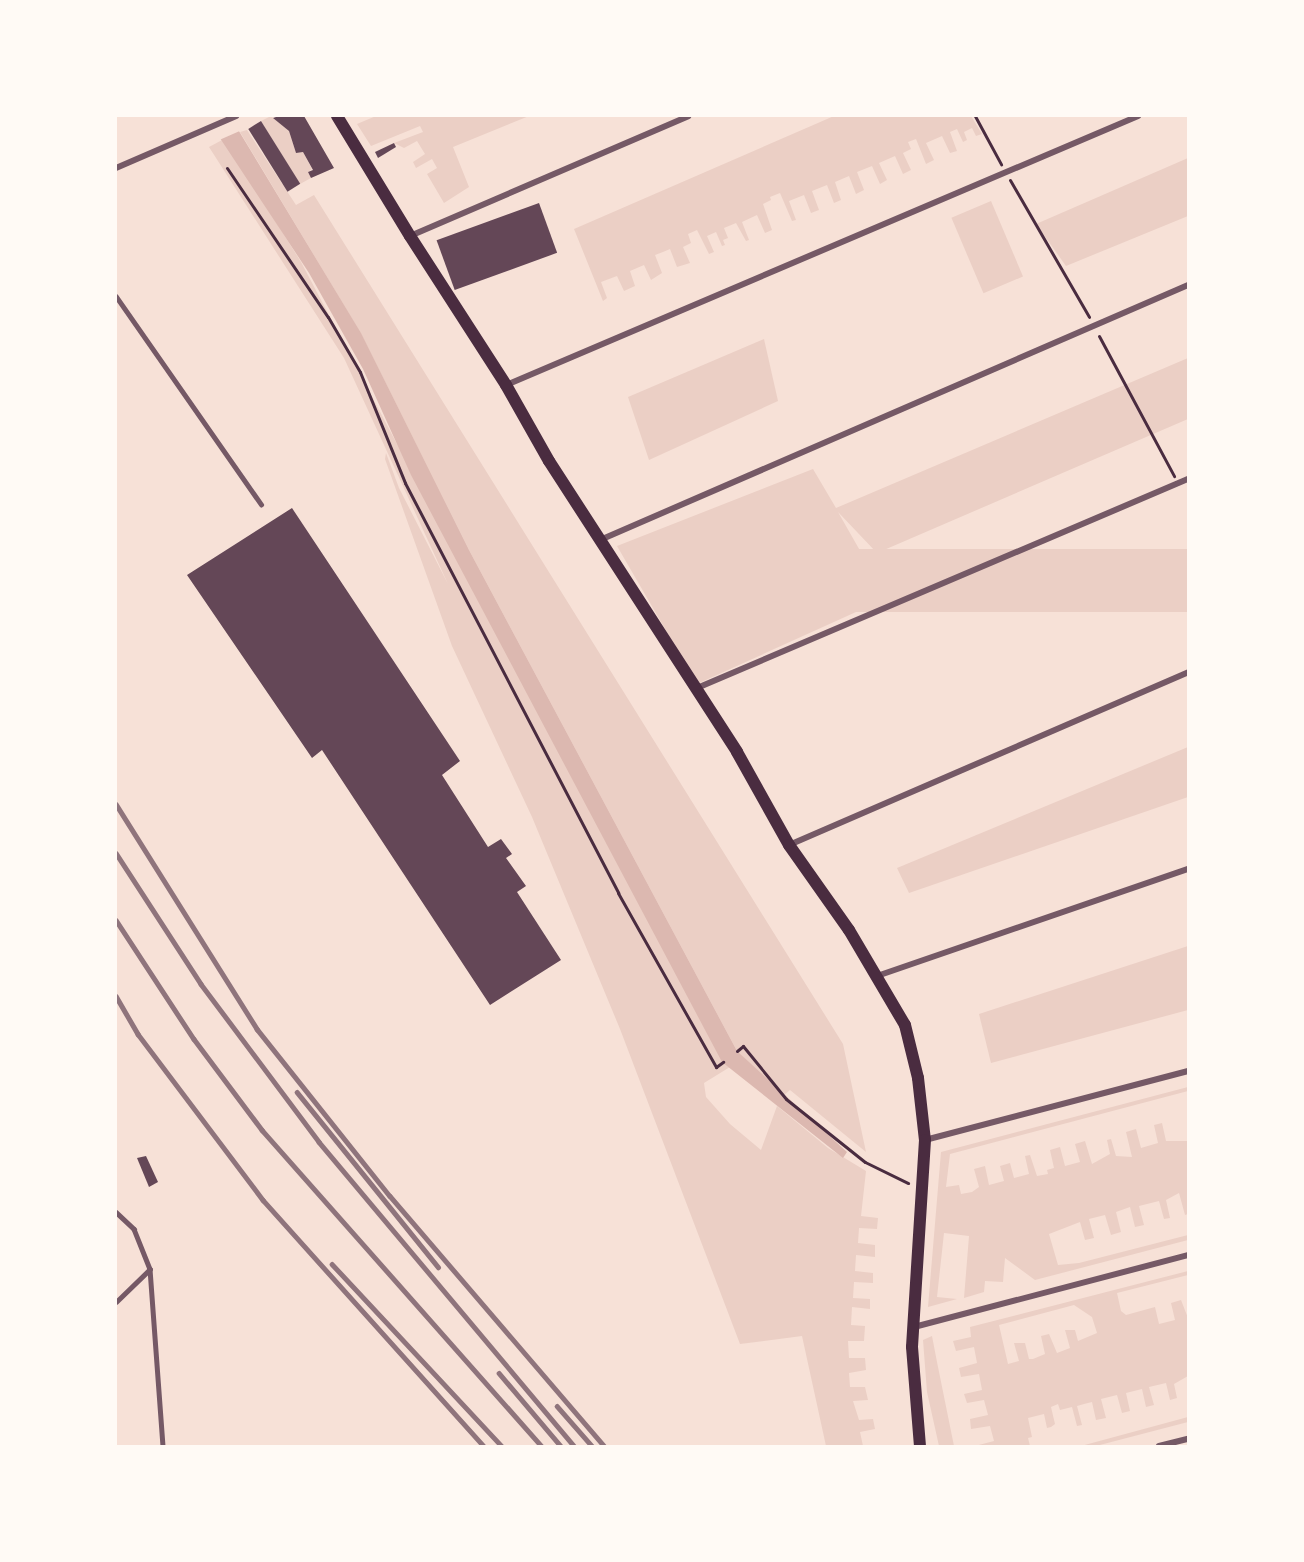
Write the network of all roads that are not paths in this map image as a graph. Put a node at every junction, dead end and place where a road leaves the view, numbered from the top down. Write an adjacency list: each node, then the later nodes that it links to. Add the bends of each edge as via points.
1 (337, 116): 6 (main road)
2 (688, 116): 6 (street)
3 (1138, 116): 9 (street)
4 (234, 117): 5 (street)
5 (116, 168)
6 (410, 236): 9 (main road)
7 (1188, 285): 12 (street)
8 (116, 296): 11 (lane)
9 (507, 385): 12 (main road)
10 (1188, 479): 14 (street)
11 (261, 504)
12 (599, 540): 14 (main road)
13 (1188, 672): 15 (street)
14 (696, 689): 15 (main road)
15 (789, 845): 17 (main road)
16 (1188, 870): 17 (street)
17 (877, 976): 19 (main road, via 910,1040)
18 (1188, 1071): 19 (street)
19 (925, 1140): 24 (main road)
20 (116, 1212): 22 (lane, via 134,1229)
21 (1188, 1255): 24 (street)
22 (150, 1269): 23 (lane); 26 (lane)
23 (116, 1302)
24 (914, 1327): 27 (main road)
25 (1188, 1439): 28 (street)
26 (163, 1446)
27 (920, 1446)
28 (1159, 1446)

